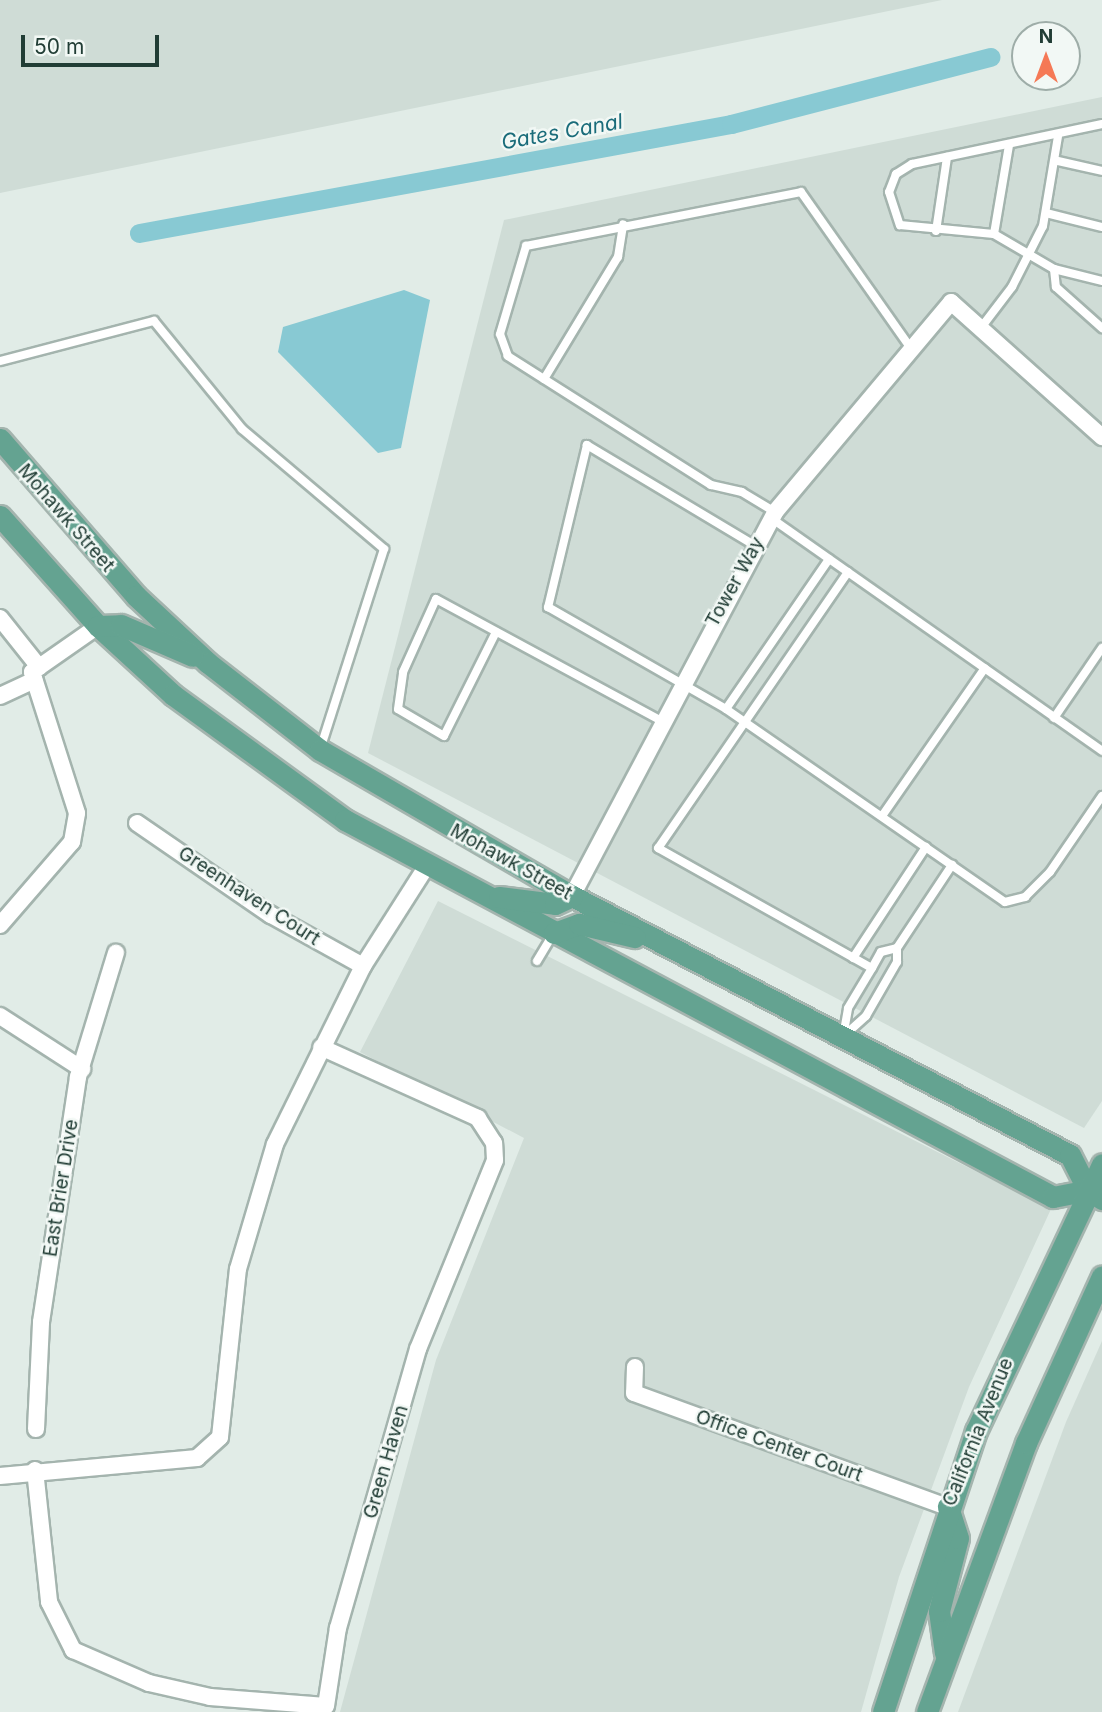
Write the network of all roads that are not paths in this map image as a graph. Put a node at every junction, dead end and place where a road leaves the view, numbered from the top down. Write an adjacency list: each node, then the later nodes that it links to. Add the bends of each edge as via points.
1 (1102, 124): 2 (lane)
2 (1058, 136): 3 (lane); 5 (lane)
3 (1009, 145): 4 (lane); 11 (lane)
4 (947, 157): 10 (lane); 10 (lane, via 912,164 896,174 889,192 900,225)
5 (1058, 161): 6 (lane); 7 (lane)
6 (1102, 171)
7 (1046, 213): 9 (lane); 12 (lane)
8 (623, 224): 17 (lane, via 801,192); 19 (lane, via 618,257); 19 (lane, via 539,241 519,258 501,347)
9 (1102, 227)
10 (936, 231): 11 (lane)
11 (993, 234): 12 (lane)
12 (1030, 258): 13 (lane); 16 (lane)
13 (1054, 269): 14 (lane); 15 (lane, via 1056,287)
14 (1102, 281)
15 (1102, 328)
16 (980, 329): 17 (street, Tower Way, via 951,302); 20 (street)
17 (910, 347): 22 (street, Tower Way)
18 (0, 361): 40 (lane, via 155,321 242,429 384,550)
19 (544, 379): 22 (lane, via 711,485 742,492)
20 (1102, 438)
21 (0, 439): 31 (main road, Mohawk Street, via 82,540)
22 (773, 515): 24 (street, Tower Way); 25 (lane)
23 (0, 516): 28 (main road)
24 (754, 545): 34 (street, Tower Way); 34 (lane, via 587,445 548,607)
25 (829, 559): 26 (lane); 36 (lane)
26 (848, 572): 32 (lane); 39 (lane)
27 (0, 618): 33 (street)
28 (98, 626): 31 (main road, via 121,625); 33 (street); 46 (main road, via 173,695 285,781)
29 (496, 632): 29 (lane, via 436,599 403,673 398,709 444,736); 38 (lane)
30 (1102, 648): 37 (lane)
31 (208, 663): 40 (main road, Mohawk Street)
32 (985, 668): 37 (lane); 43 (lane)
33 (37, 673): 35 (street); 50 (street, via 78,813 72,842)
34 (683, 681): 36 (lane); 38 (street, Tower Way)
35 (0, 696)
36 (726, 709): 39 (lane)
37 (1054, 718): 41 (lane)
38 (662, 722): 49 (street, Tower Way)
39 (745, 722): 43 (lane); 55 (lane, via 659,848)
40 (320, 750): 49 (main road, Mohawk Street)
41 (1102, 751)
42 (1102, 796): 47 (lane, via 1050,872 1017,901 999,899)
43 (882, 816): 45 (lane)
44 (137, 824): 57 (street, Greenhaven Court, via 271,915)
45 (926, 847): 47 (lane); 55 (lane)
46 (428, 864): 48 (main road); 57 (street)
47 (952, 865): 53 (lane)
48 (484, 894): 49 (main road, via 555,904); 51 (main road)
49 (572, 896): 52 (main road, Mohawk Street)
50 (0, 925)
51 (554, 933): 52 (main road, via 579,924); 56 (lane); 64 (main road, via 1053,1197)
52 (670, 946): 60 (main road, Mohawk Street)
53 (897, 948): 58 (lane, via 881,952); 60 (lane, via 897,962 866,1016)
54 (116, 953): 62 (street, East Brier Drive)
55 (853, 958): 58 (lane)
56 (537, 961)
57 (363, 967): 61 (street)
58 (872, 968): 60 (lane, via 848,1008)
59 (0, 1016): 62 (street)
60 (843, 1037): 64 (main road, Mohawk Street, via 1070,1154)
61 (321, 1047): 68 (street, via 275,1144 249,1225 220,1437 197,1458); 68 (street, Green Haven, via 478,1118 494,1143 495,1160 418,1349 338,1628 326,1706 210,1697 149,1683 88,1660 58,1630 49,1602)
62 (82, 1069): 67 (street, East Brier Drive, via 41,1322)
63 (1102, 1164): 64 (main road, California Avenue)
64 (1095, 1194): 70 (main road, California Avenue, via 1024,1322)
65 (1102, 1276): 71 (main road, via 1026,1443)
66 (635, 1367): 70 (street, Office Center Court, via 634,1393)
67 (36, 1429)
68 (34, 1471): 69 (street)
69 (0, 1476)
70 (948, 1507): 71 (main road, via 958,1538 939,1611); 72 (main road, California Avenue)
71 (946, 1655): 73 (main road)
72 (883, 1712)
73 (927, 1712)

